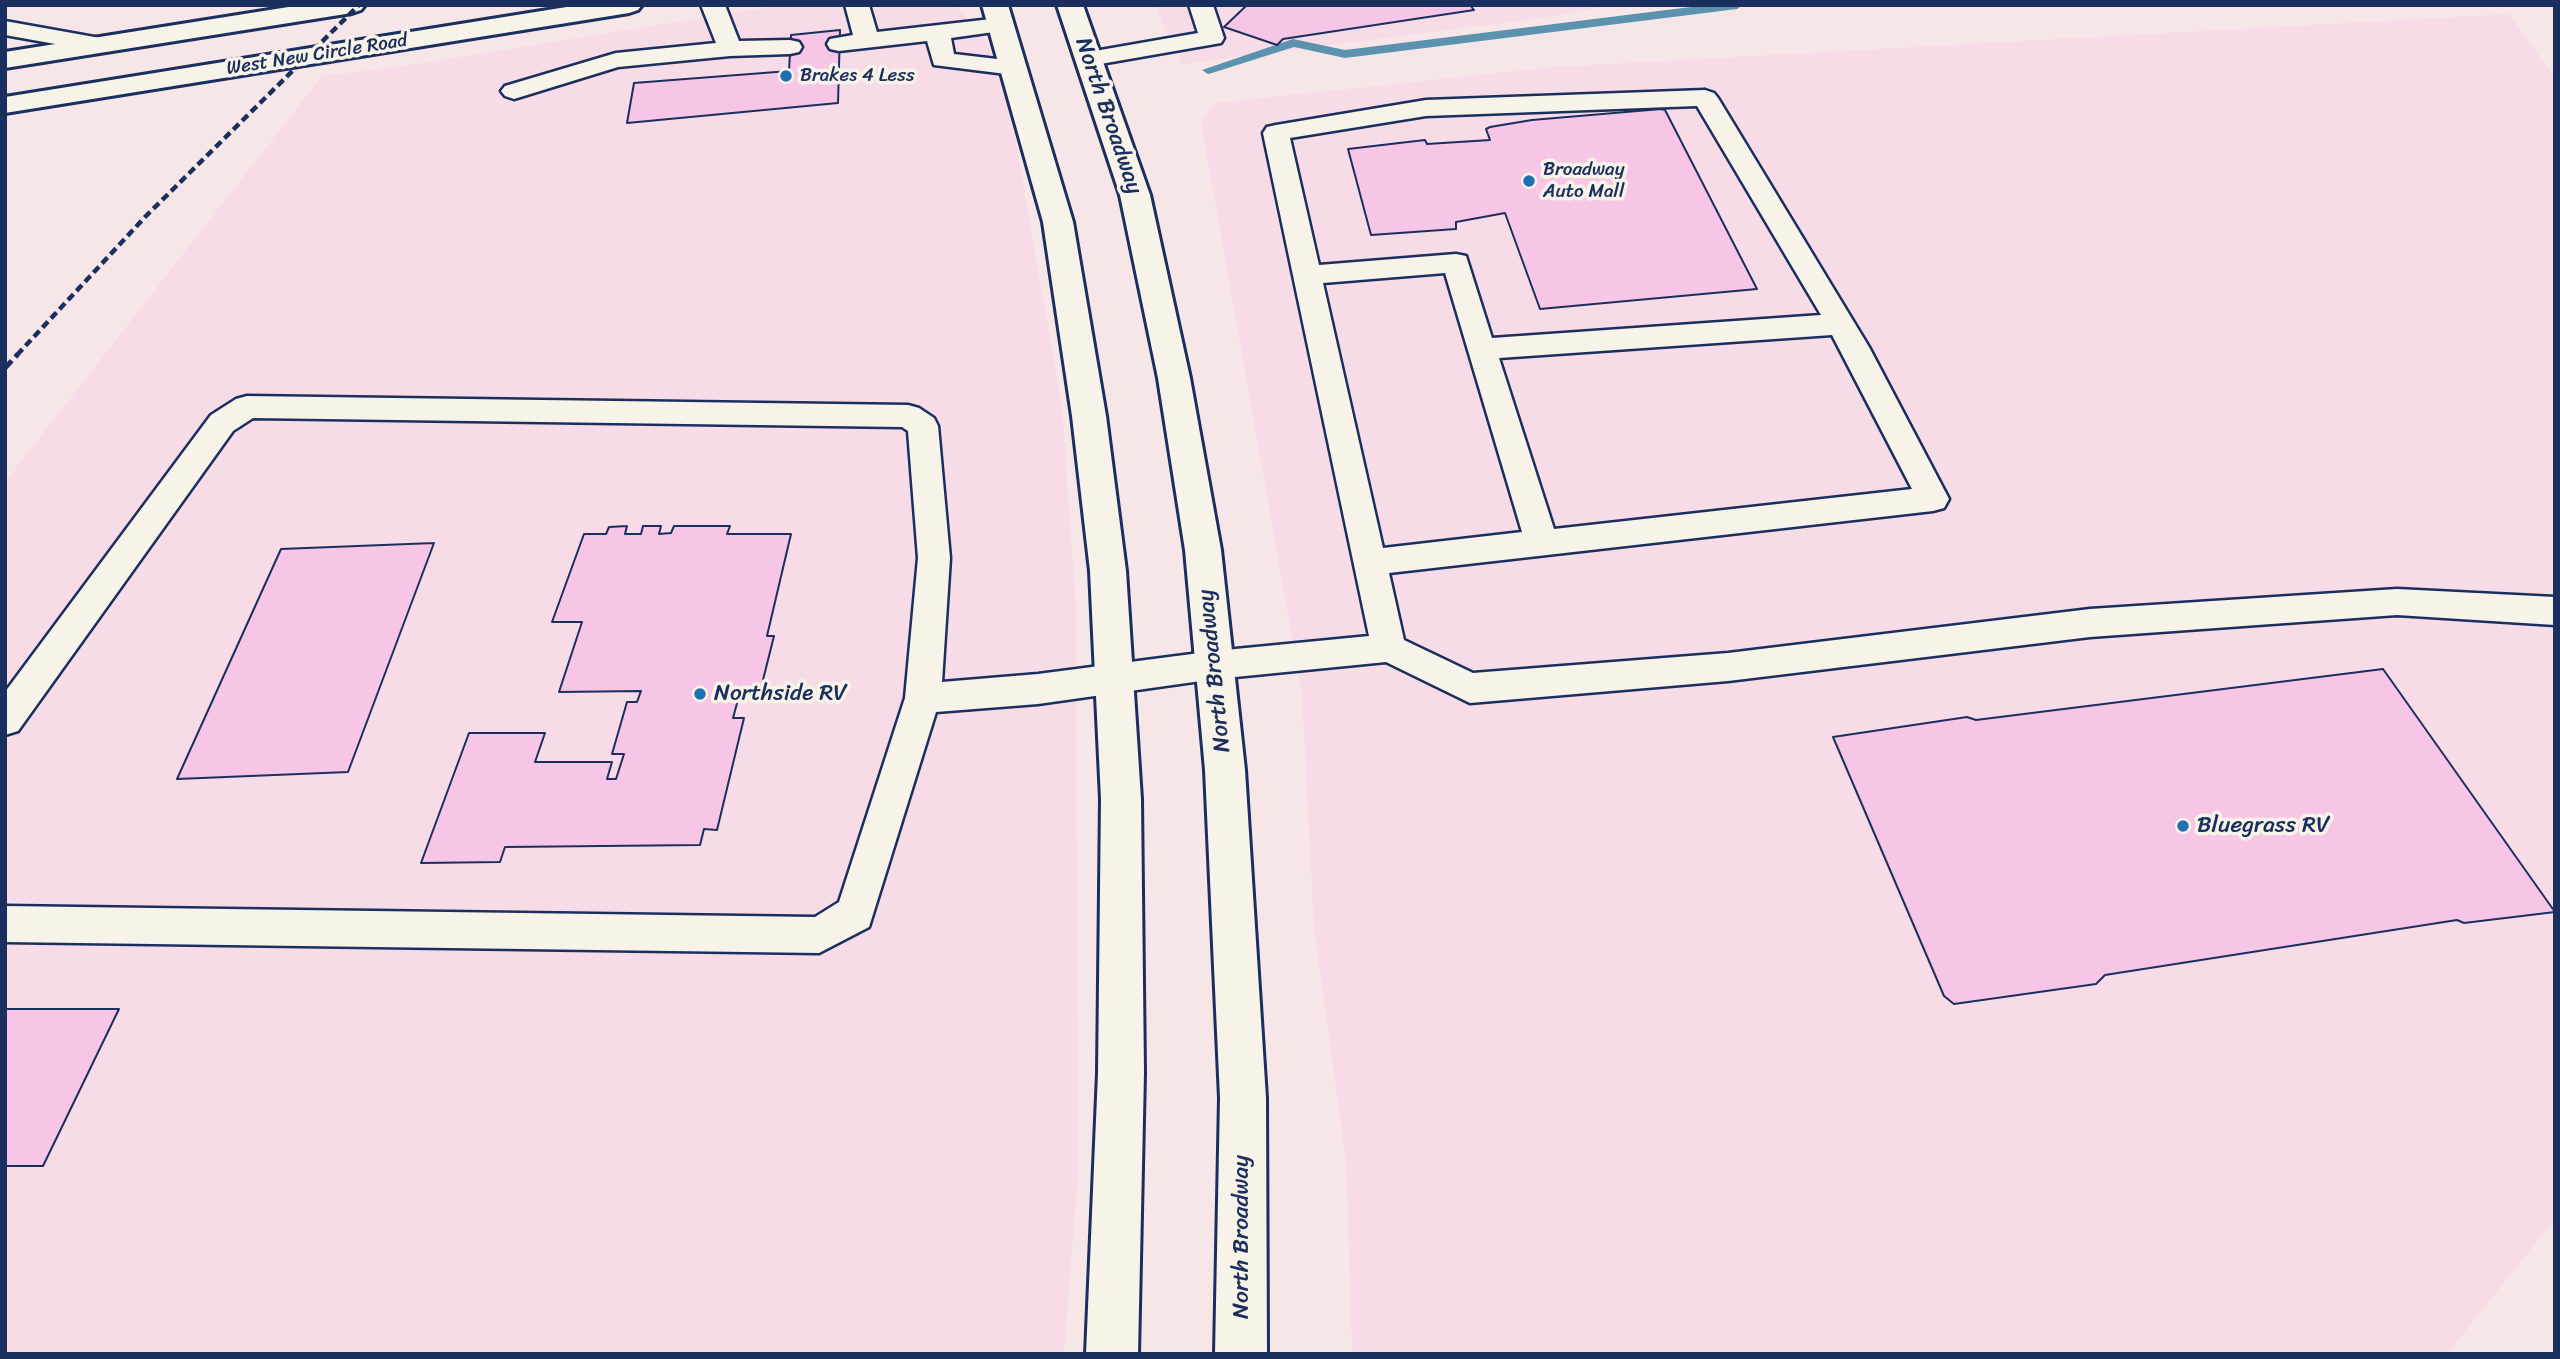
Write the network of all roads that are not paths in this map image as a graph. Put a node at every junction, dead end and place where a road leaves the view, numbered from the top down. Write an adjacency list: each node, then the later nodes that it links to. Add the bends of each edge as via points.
1 (352, 5): 12 (highway, West New Circle Road)
2 (628, 5): 19 (highway, West New Circle Road)
3 (713, 5): 14 (lane)
4 (857, 5): 10 (lane)
5 (1070, 5): 15 (highway, North Broadway)
6 (1201, 5): 15 (lane, via 1212,38)
7 (998, 15): 9 (lane); 17 (highway)
8 (5, 28): 12 (lane)
9 (938, 33): 10 (lane); 17 (lane, via 943,60)
10 (867, 41): 11 (lane)
11 (839, 44)
12 (100, 45): 16 (highway, West New Circle Road)
13 (790, 47): 14 (lane)
14 (730, 49): 18 (lane, via 616,60)
15 (1088, 59): 27 (highway, North Broadway, via 1135,195 1174,378)
16 (5, 60)
17 (1014, 68): 28 (highway, via 1058,222 1089,416 1108,571)
18 (514, 91)
19 (5, 105)
20 (1307, 275): 21 (lane, via 1276,133 1426,108 1705,98); 22 (lane, via 1456,262); 24 (lane)
21 (1840, 324): 22 (lane); 23 (lane, via 1933,499)
22 (1481, 349): 23 (lane)
23 (1542, 543): 24 (lane)
24 (1370, 562): 26 (lane)
25 (2555, 611): 26 (lane, via 2397,602 2104,622 1728,667 1470,688)
26 (1389, 648): 27 (lane)
27 (1215, 666): 28 (lane); 33 (highway, North Broadway, via 1243,1098)
28 (1115, 680): 29 (lane); 32 (highway, via 1121,799 1122,1073)
29 (923, 698): 30 (lane, via 934,558 923,426 908,416 247,407 222,423); 31 (lane, via 855,914 819,935)
30 (5, 720)
31 (5, 924)
32 (1112, 1354)
33 (1241, 1354)

